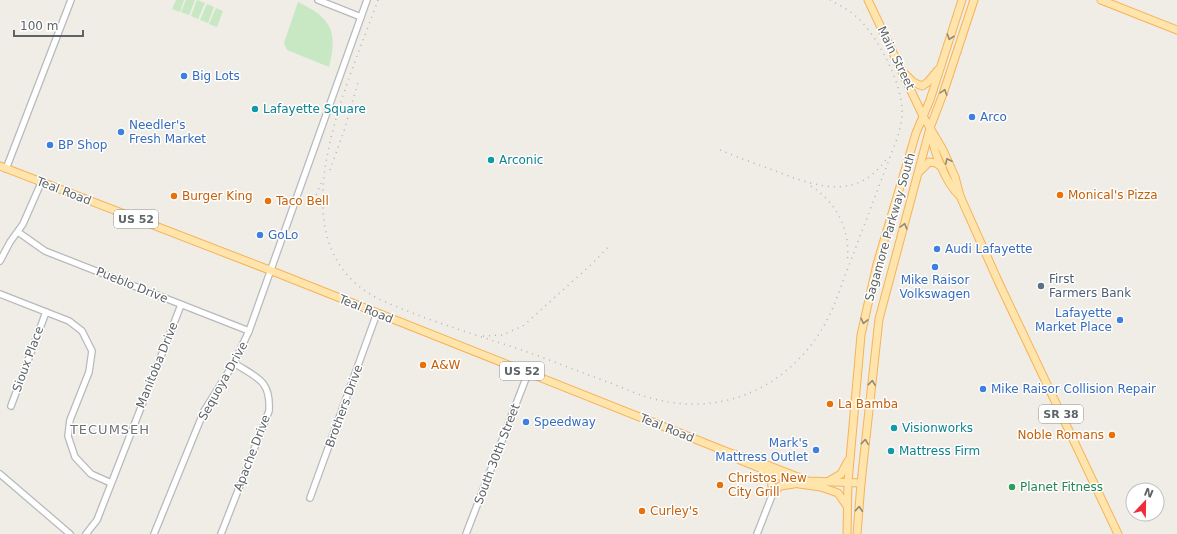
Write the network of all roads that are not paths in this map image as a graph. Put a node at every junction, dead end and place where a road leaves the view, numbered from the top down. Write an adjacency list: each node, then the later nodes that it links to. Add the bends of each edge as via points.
1 (71, 0): 14 (street)
2 (318, 0): 8 (street)
3 (367, 0): 8 (street, Sequoya Drive)
4 (868, 0): 11 (main road, Main Street)
5 (962, 0): 10 (main road, Sagamore Parkway South, one-way to 10)
6 (974, 0): 13 (main road, Sagamore Parkway South, one-way to 6)
7 (1101, 0): 9 (main road)
8 (360, 17): 21 (street, Sequoya Drive)
9 (1177, 30)
10 (939, 68): 11 (main road, via 922,86 913,82); 12 (main road, Sagamore Parkway South)
11 (901, 69): 12 (main road, Main Street)
12 (924, 116): 13 (main road, SR 38); 30 (main road, Sagamore Parkway South, one-way to 30, via 916,134 877,264 861,335)
13 (930, 128): 15 (main road, SR 38, via 933,148); 16 (main road, Sagamore Parkway South); 18 (main road, SR 38, one-way to 13, via 955,177)
14 (3, 168): 17 (main road, Teal Road / US 52)
15 (943, 168): 16 (main road, via 936,162 929,162); 18 (main road, SR 38)
16 (917, 176): 36 (main road, Sagamore Parkway South, one-way to 16, via 879,320)
17 (41, 183): 19 (street); 21 (main road, Teal Road / US 52)
18 (960, 196): 50 (main road, SR 38)
19 (18, 232): 20 (street); 23 (street, Pueblo Drive, via 45,250)
20 (0, 261)
21 (272, 271): 25 (main road, Teal Road / US 52); 26 (street, Sequoya Drive)
22 (0, 294): 24 (street)
23 (181, 305): 26 (street, Pueblo Drive); 35 (street, Manitoba Drive)
24 (46, 312): 29 (street, Sioux Place); 35 (street, via 82,331 92,351 89,372 70,420 68,436 75,457 91,474)
25 (377, 313): 28 (main road, Teal Road / US 52); 40 (street, Brothers Drive)
26 (249, 331): 27 (street, Sequoya Drive)
27 (234, 363): 44 (street, Sequoya Drive, via 204,411); 45 (street, Apache Drive, via 263,382 268,389 269,411)
28 (528, 373): 31 (main road, Teal Road / US 52); 46 (street, South 30th Street)
29 (11, 406)
30 (851, 449): 34 (main road, Sagamore Parkway South); 38 (main road, via 841,474)
31 (730, 453): 32 (main road, Teal Road / US 52); 38 (main road, Teal Road / US 52)
32 (762, 469): 37 (main road, Teal Road / US 52); 39 (main road, via 771,480)
33 (0, 474): 42 (street)
34 (848, 482): 36 (main road, US 52); 38 (main road, Teal Road / US 52); 41 (main road, Sagamore Parkway South)
35 (111, 483): 43 (street, Manitoba Drive, via 97,520)
36 (861, 483): 49 (main road, Sagamore Parkway South, one-way to 36)
37 (799, 484): 38 (main road, Teal Road / US 52); 39 (main road, via 786,484)
38 (822, 485): 41 (main road, US 52, via 842,496)
39 (773, 493): 47 (street)
40 (310, 498)
41 (848, 508): 48 (main road, Sagamore Parkway South)
42 (70, 534)
43 (86, 534)
44 (154, 534)
45 (221, 534)
46 (466, 534)
47 (757, 534)
48 (847, 534)
49 (857, 534)
50 (1118, 534)

